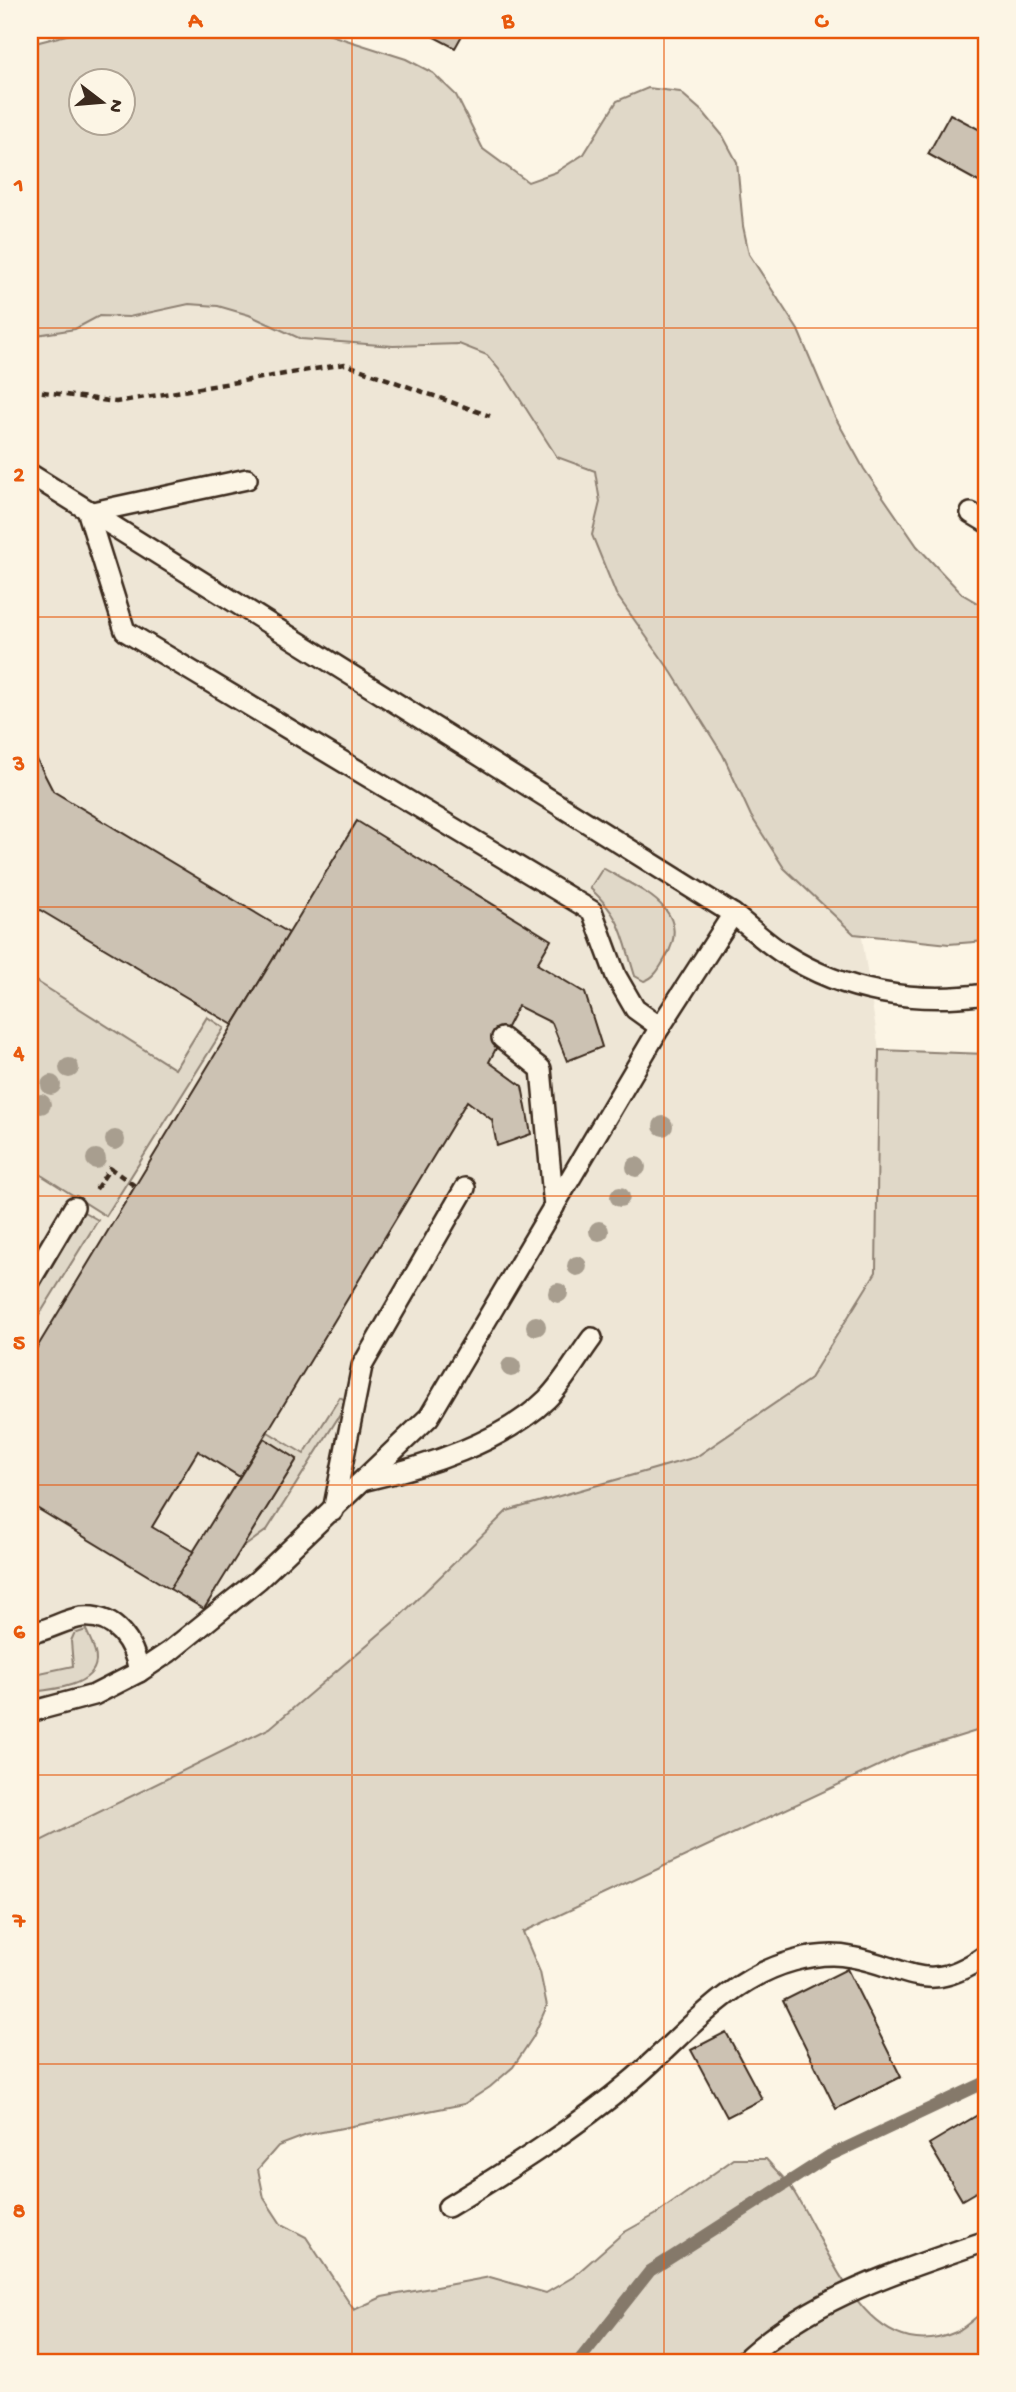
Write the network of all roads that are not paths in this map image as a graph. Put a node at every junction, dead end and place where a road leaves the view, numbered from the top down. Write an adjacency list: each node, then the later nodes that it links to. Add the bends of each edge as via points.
1 (30, 474): 3 (lane)
2 (247, 479): 3 (lane)
3 (88, 513): 4 (lane); 6 (lane, via 125,631 592,911 635,1009)
4 (733, 914): 5 (lane, via 785,955 853,987 922,999); 6 (lane)
5 (986, 994)
6 (660, 1027): 10 (lane)
7 (502, 1038): 10 (lane, via 541,1069)
8 (465, 1188): 14 (lane, via 362,1366)
9 (74, 1207): 11 (lane)
10 (554, 1207): 13 (lane, via 429,1417)
11 (30, 1281)
12 (592, 1338): 13 (lane, via 547,1399 514,1424 468,1449)
13 (366, 1480): 14 (lane)
14 (333, 1511): 16 (lane, via 221,1611)
15 (30, 1633): 16 (lane, via 80,1617 108,1622 130,1641)
16 (139, 1672): 17 (lane, via 94,1695)
17 (30, 1712)
18 (986, 1955): 19 (lane, via 972,1966 937,1977 901,1974 849,1956 795,1960 767,1970 717,2001 588,2115 520,2164)
19 (448, 2207)
20 (986, 2241): 21 (lane, via 828,2301)
21 (743, 2362)

